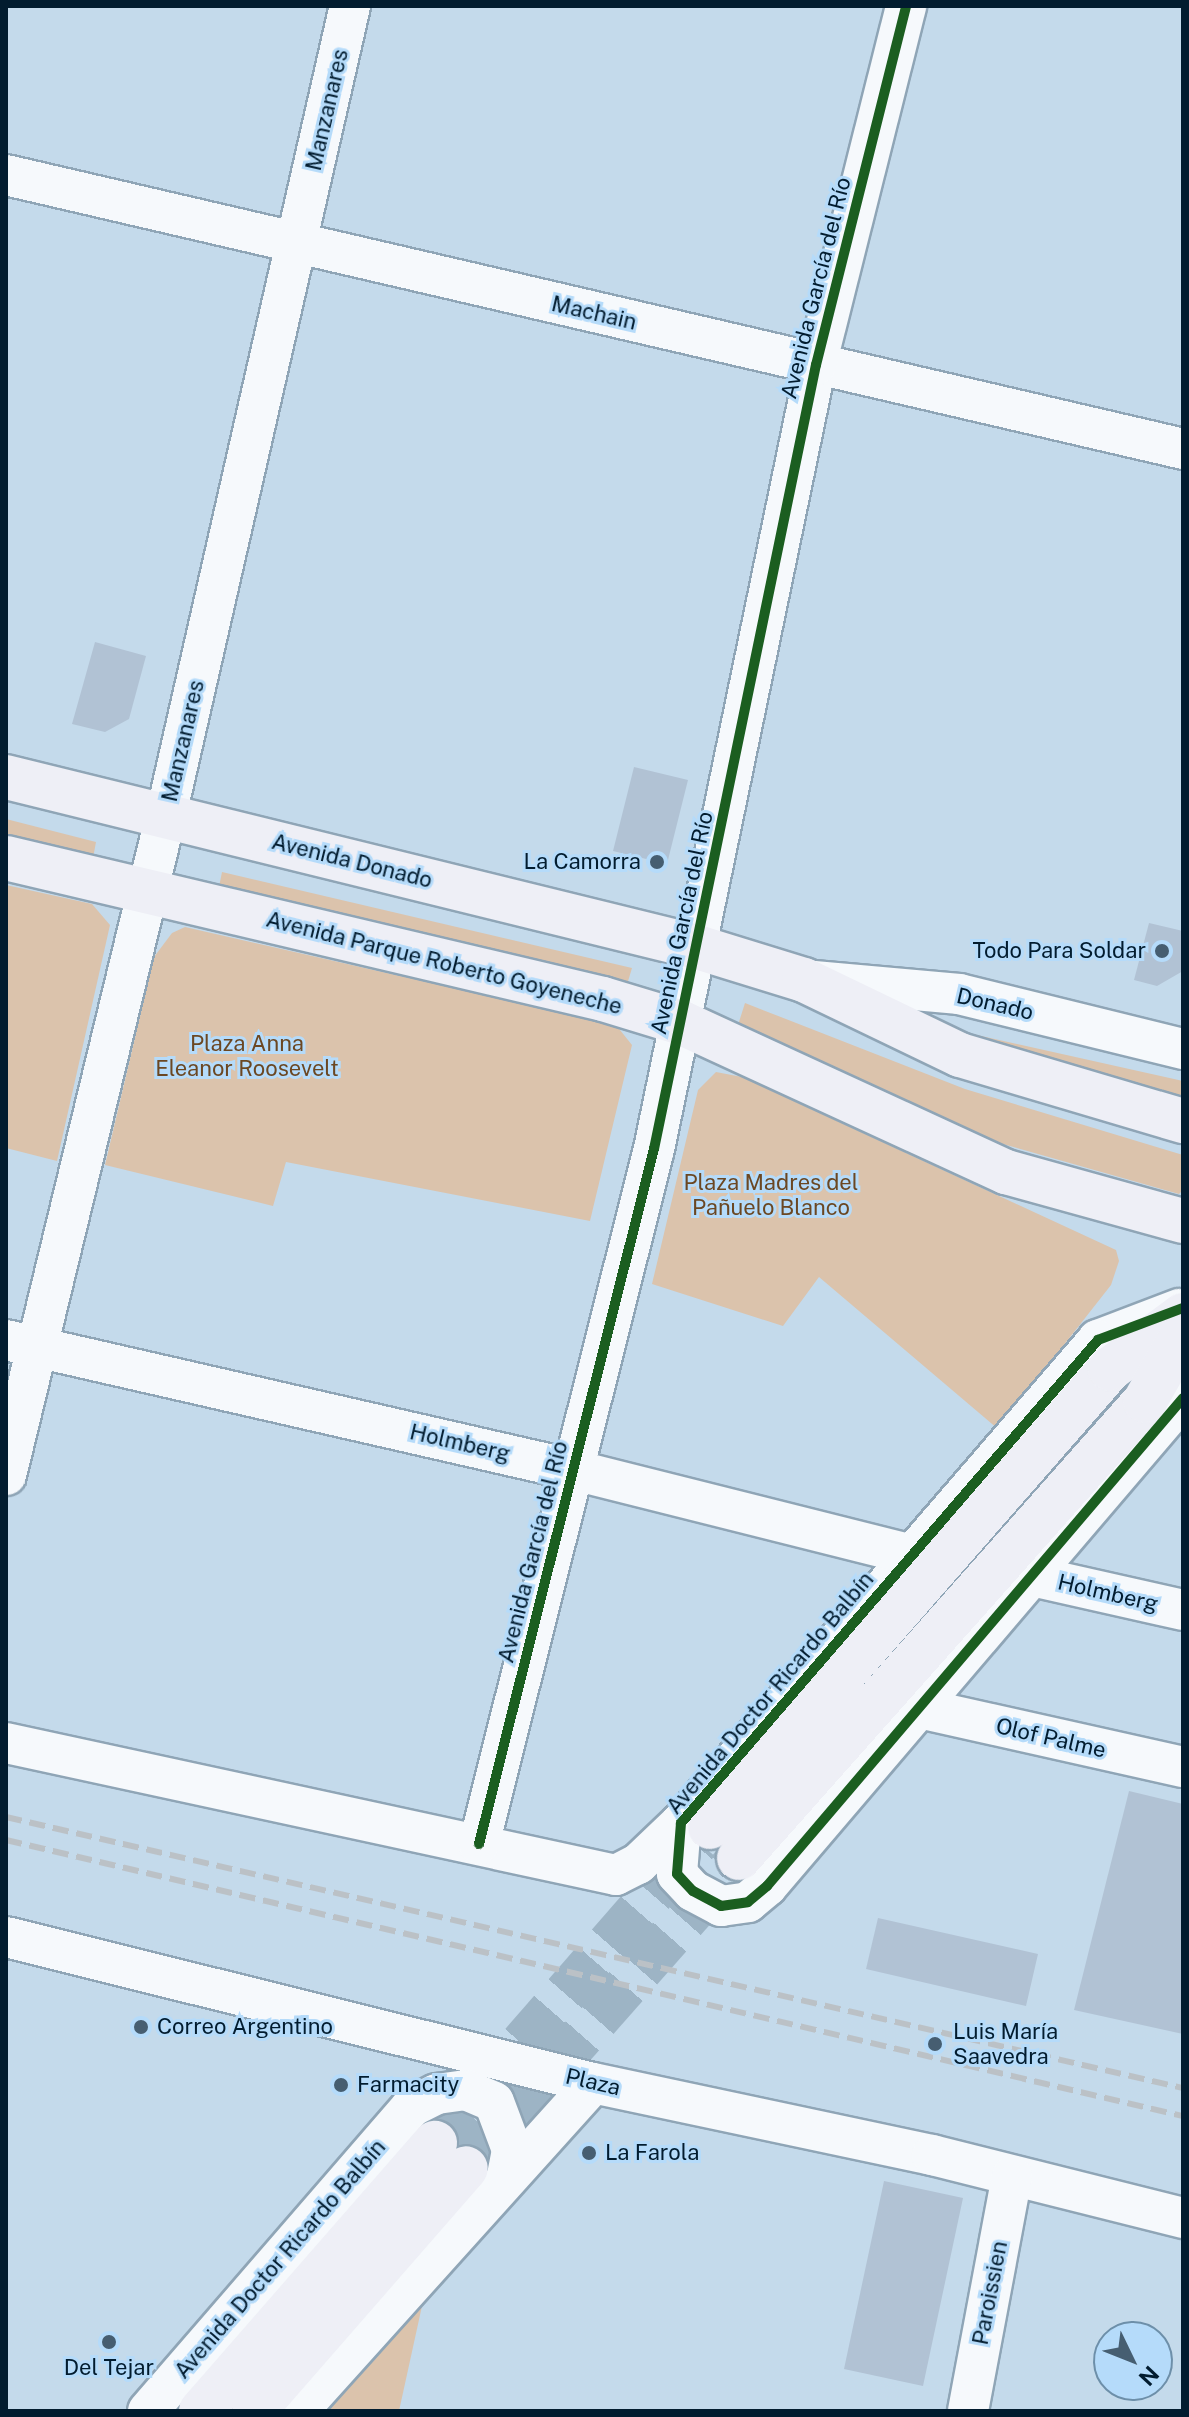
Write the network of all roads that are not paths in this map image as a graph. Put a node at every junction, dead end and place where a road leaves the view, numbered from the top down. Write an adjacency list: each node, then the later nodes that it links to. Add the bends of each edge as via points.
1 (350, 6): 4 (street, Manzanares)
2 (906, 6): 5 (street, Avenida García del Río)
3 (6, 175): 4 (street, Machain)
4 (297, 244): 5 (street, Machain); 8 (street, Manzanares)
5 (816, 365): 6 (street, Machain); 11 (street, Avenida García del Río)
6 (1183, 449)
7 (6, 777): 8 (main road, Avenida Donado)
8 (166, 815): 10 (street, Manzanares); 11 (main road, Avenida Donado)
9 (6, 858): 10 (main road, Avenida Parque Roberto Goyeneche)
10 (147, 891): 13 (main road, Avenida Parque Roberto Goyeneche); 20 (street, Manzanares)
11 (697, 947): 12 (main road); 13 (street, Avenida García del Río)
12 (804, 980): 14 (street, Donado, via 959,994); 15 (main road, via 960,1055)
13 (682, 1023): 16 (main road, Avenida Parque Roberto Goyeneche, via 1006,1172); 22 (street, Avenida García del Río)
14 (1183, 1049)
15 (1183, 1121)
16 (1183, 1221)
17 (1183, 1308): 24 (street, Avenida Doctor Ricardo Balbín, via 1098,1340)
18 (1183, 1315): 30 (main road, via 1110,1369)
19 (1183, 1334): 30 (main road, via 1145,1401)
20 (21, 1343): 22 (street, Holmberg); 23 (street, Manzanares)
21 (1183, 1398): 25 (street, Avenida Doctor Ricardo Balbín)
22 (574, 1470): 24 (street, Holmberg); 31 (street, Avenida García del Río)
23 (6, 1475)
24 (912, 1555): 30 (street, Avenida Doctor Ricardo Balbín)
25 (1032, 1576): 26 (street, Holmberg); 27 (street, Avenida Doctor Ricardo Balbín)
26 (1183, 1610)
27 (919, 1708): 29 (street, Olof Palme); 30 (street, Avenida Doctor Ricardo Balbín, via 748,1902 721,1906 693,1891 677,1874)
28 (6, 1743): 31 (street)
29 (1183, 1767)
30 (710, 1836): 31 (street, Avenida Doctor Ricardo Balbín, via 616,1875)
31 (479, 1844)
32 (6, 1937): 33 (street, Plaza)
33 (394, 2032): 34 (street, Plaza); 35 (street, via 410,2047 416,2070)
34 (593, 2083): 36 (street); 37 (street, Plaza)
35 (411, 2107): 36 (street, Avenida Doctor Ricardo Balbín, via 437,2094 466,2090 494,2102 512,2150); 39 (street, Avenida Doctor Ricardo Balbín)
36 (469, 2162): 40 (main road); 41 (main road); 42 (street)
37 (1012, 2176): 38 (street, Plaza); 43 (street, Paroissien)
38 (1183, 2218)
39 (148, 2411)
40 (201, 2411)
41 (254, 2411)
42 (298, 2411)
43 (968, 2411)

